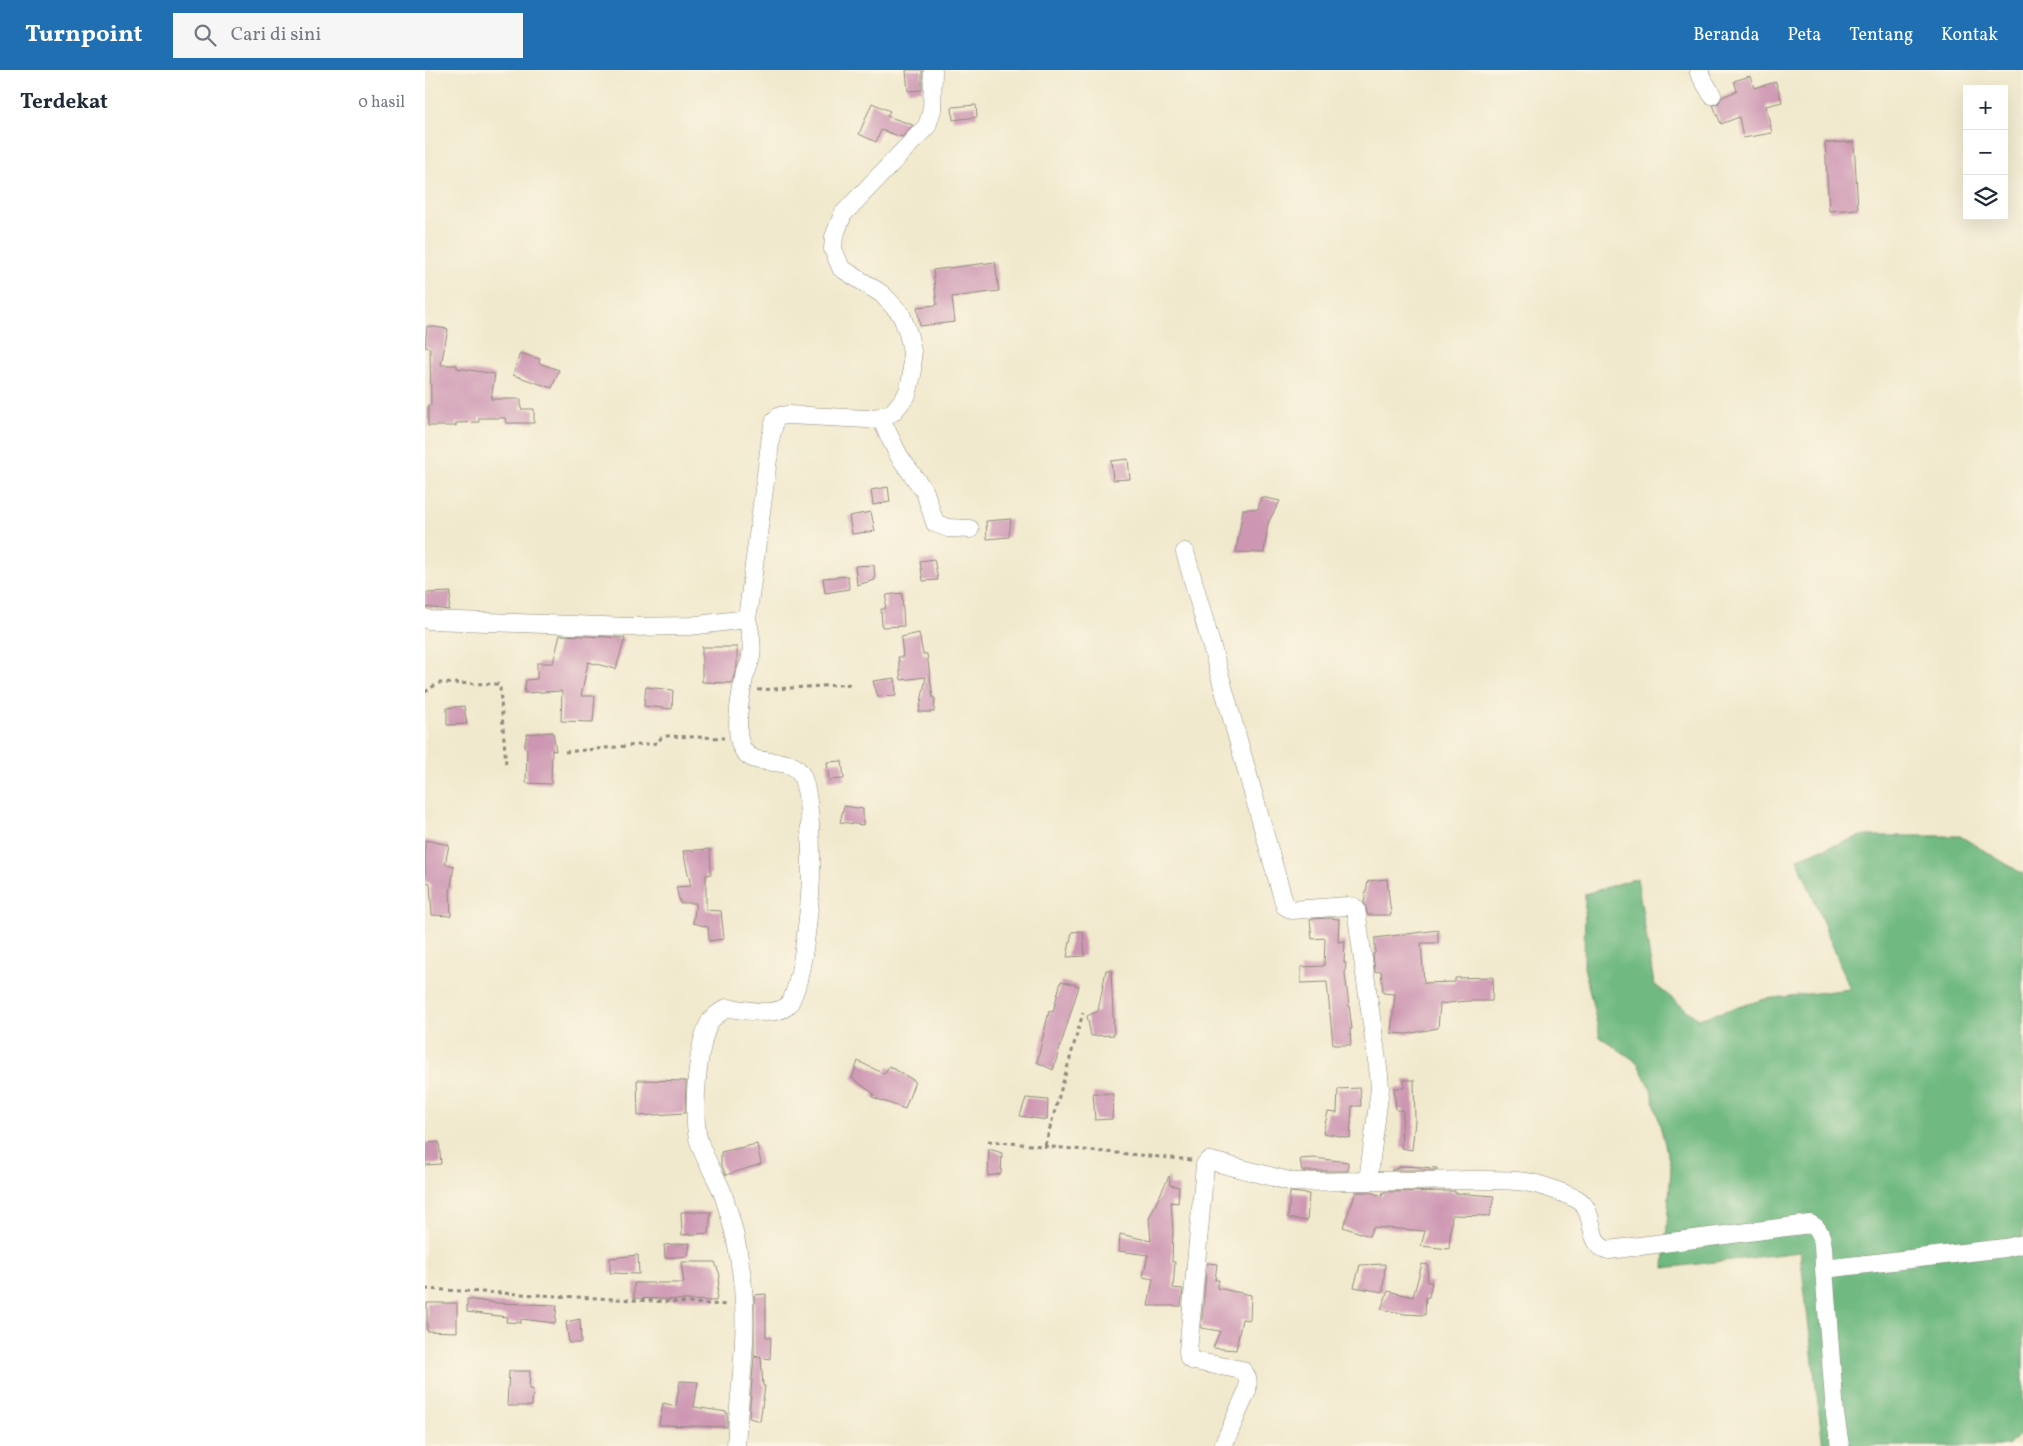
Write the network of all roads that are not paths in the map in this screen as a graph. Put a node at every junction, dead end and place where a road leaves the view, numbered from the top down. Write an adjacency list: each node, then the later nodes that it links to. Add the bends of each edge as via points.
1 (933, 70): 4 (street, via 932,110 927,126 843,214 833,237 833,250 841,268 882,294 901,314 908,333 912,375 907,395 893,412)
2 (1700, 70): 3 (street)
3 (1712, 94)
4 (880, 417): 5 (street, via 899,456 925,492 935,523 948,528); 8 (street, via 788,415 775,420)
5 (970, 529)
6 (1185, 552): 9 (street, via 1285,906 1293,910 1348,906 1356,910 1379,1075)
7 (425, 618): 8 (street, via 631,627 690,626)
8 (747, 619): 12 (street, via 751,656 740,703 739,739 749,756 759,761 787,764 801,774 806,797 811,871 800,972 795,994 788,1006 767,1011 727,1008 711,1020 702,1042 695,1111 698,1137 723,1193 739,1258 744,1306)
9 (1369, 1181): 11 (street, via 1529,1182 1585,1205 1596,1245 1609,1250 1810,1224 1820,1232); 13 (street, via 1293,1182 1208,1161 1204,1169 1188,1351 1194,1362 1242,1370 1247,1374 1247,1391)
10 (2023, 1244): 11 (street)
11 (1824, 1269): 14 (street)
12 (736, 1446)
13 (1223, 1446)
14 (1840, 1446)

